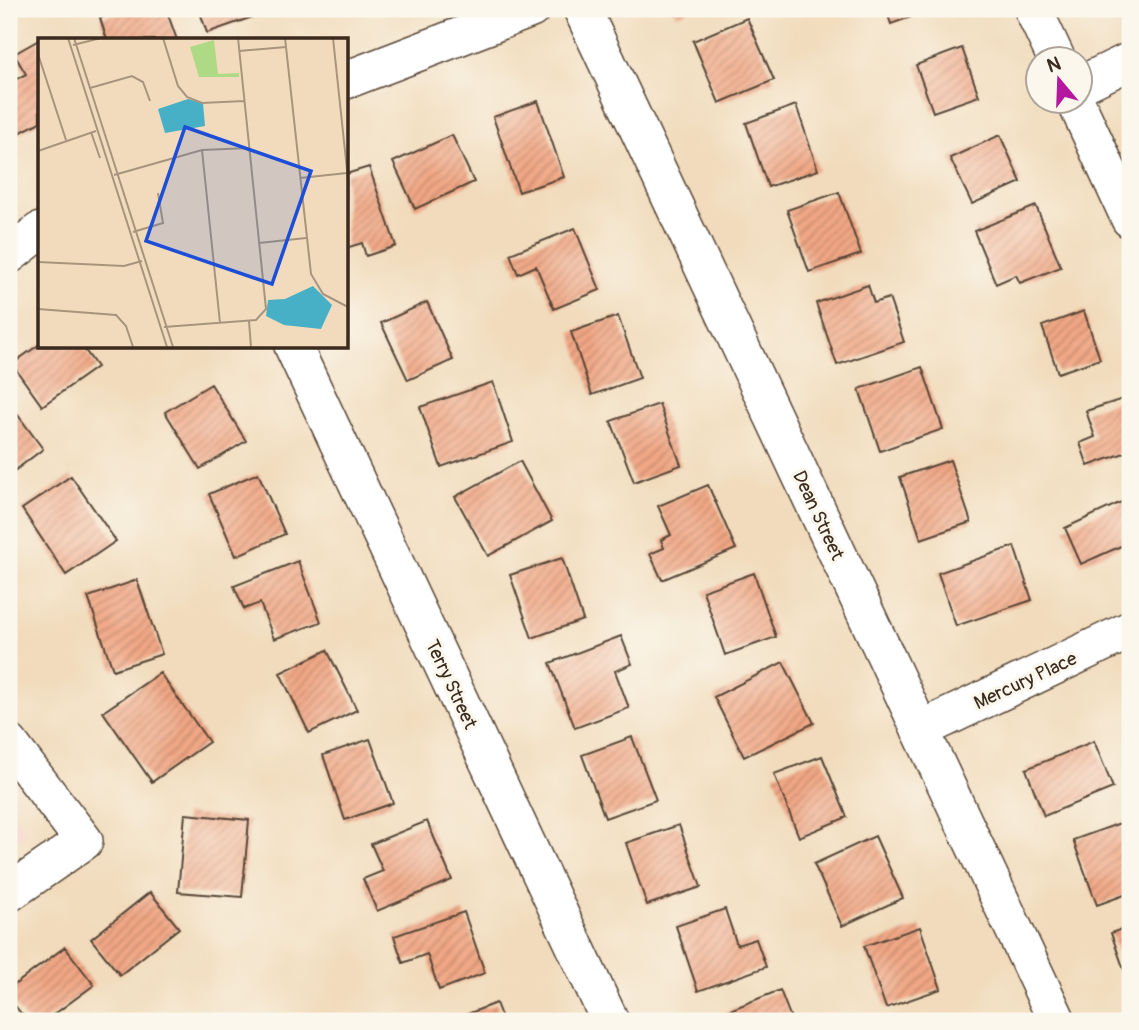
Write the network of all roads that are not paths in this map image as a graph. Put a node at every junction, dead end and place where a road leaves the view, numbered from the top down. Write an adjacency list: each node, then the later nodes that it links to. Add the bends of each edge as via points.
1 (531, 9): 7 (street)
2 (582, 9): 14 (street, Dean Street)
3 (1033, 9): 4 (street)
4 (1050, 46)
5 (1130, 61): 6 (street)
6 (1094, 78)
7 (348, 79)
8 (1082, 116): 9 (street)
9 (1130, 219)
10 (38, 233): 11 (street)
11 (9, 255)
12 (294, 348): 17 (street, Terry Street)
13 (1130, 630): 14 (street, Mercury Place)
14 (920, 730): 18 (street, Dean Street)
15 (9, 743): 16 (street, via 84,841)
16 (9, 893)
17 (610, 1021)
18 (1057, 1021)

